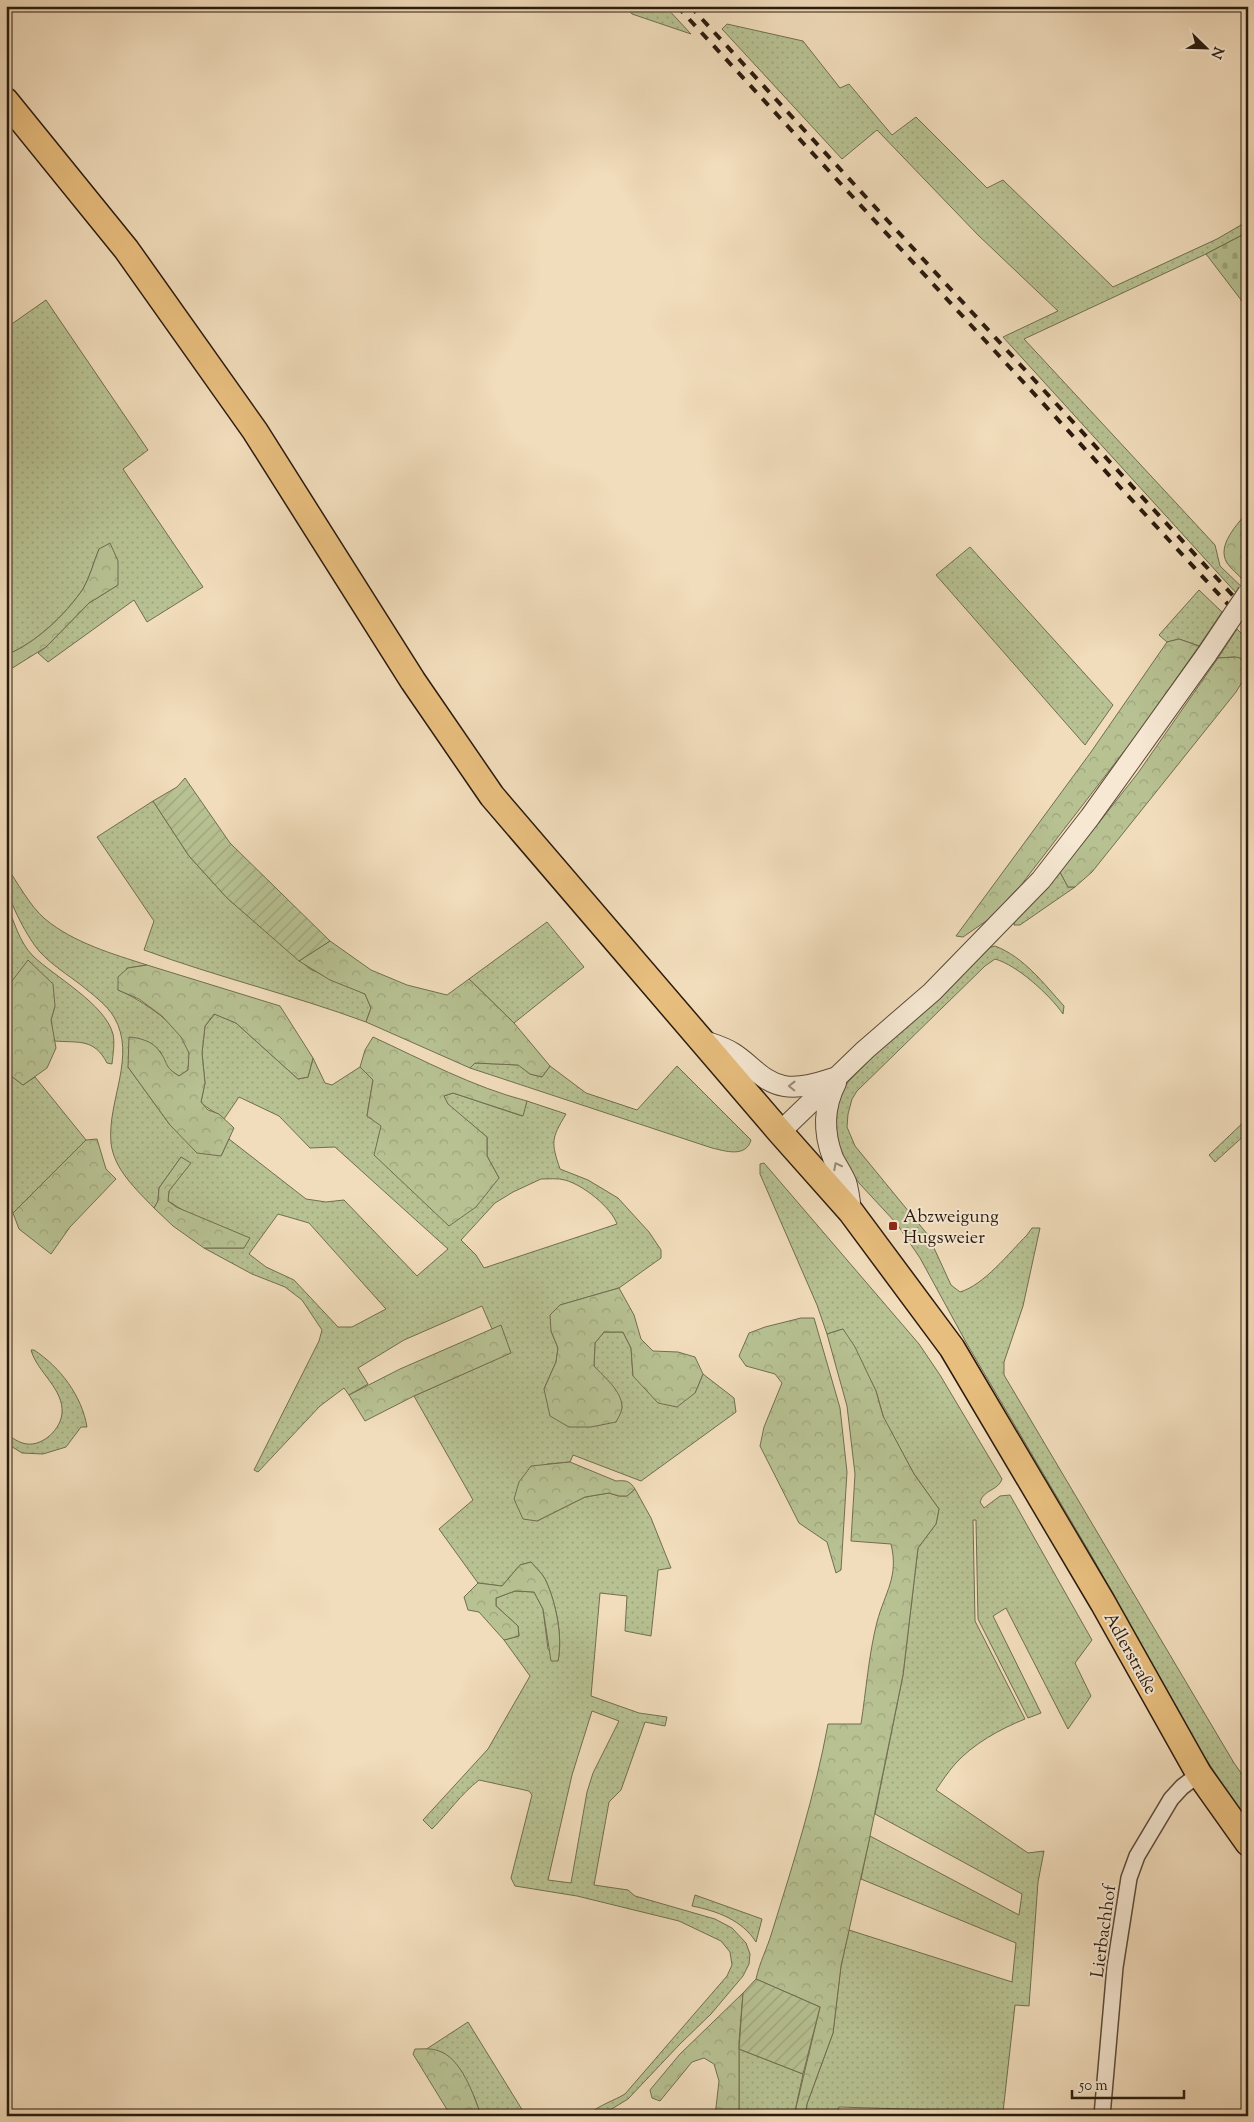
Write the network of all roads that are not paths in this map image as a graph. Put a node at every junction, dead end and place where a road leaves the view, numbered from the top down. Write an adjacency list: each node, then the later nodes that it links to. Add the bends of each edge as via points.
1 (6, 100): 3 (main road, Adlerstraße, via 126,249 255,431 413,681 492,796)
2 (1248, 593): 4 (street, bridge, via 1090,817 1040,880 932,992)
3 (704, 1041): 4 (street, one-way to 3, via 807,1085 783,1086 761,1077 730,1051); 5 (main road, Adlerstraße)
4 (839, 1077): 5 (street); 6 (street, one-way to 4, via 846,1183 827,1140 825,1122 828,1098)
5 (780, 1132): 6 (main road, Adlerstraße)
6 (851, 1212): 7 (main road, Adlerstraße, via 952,1348)
7 (1199, 1774): 8 (main road, Adlerstraße); 9 (street, Lierbachhof, via 1171,1798 1137,1856 1129,1878 1115,1967)
8 (1248, 1843)
9 (1102, 2116)

